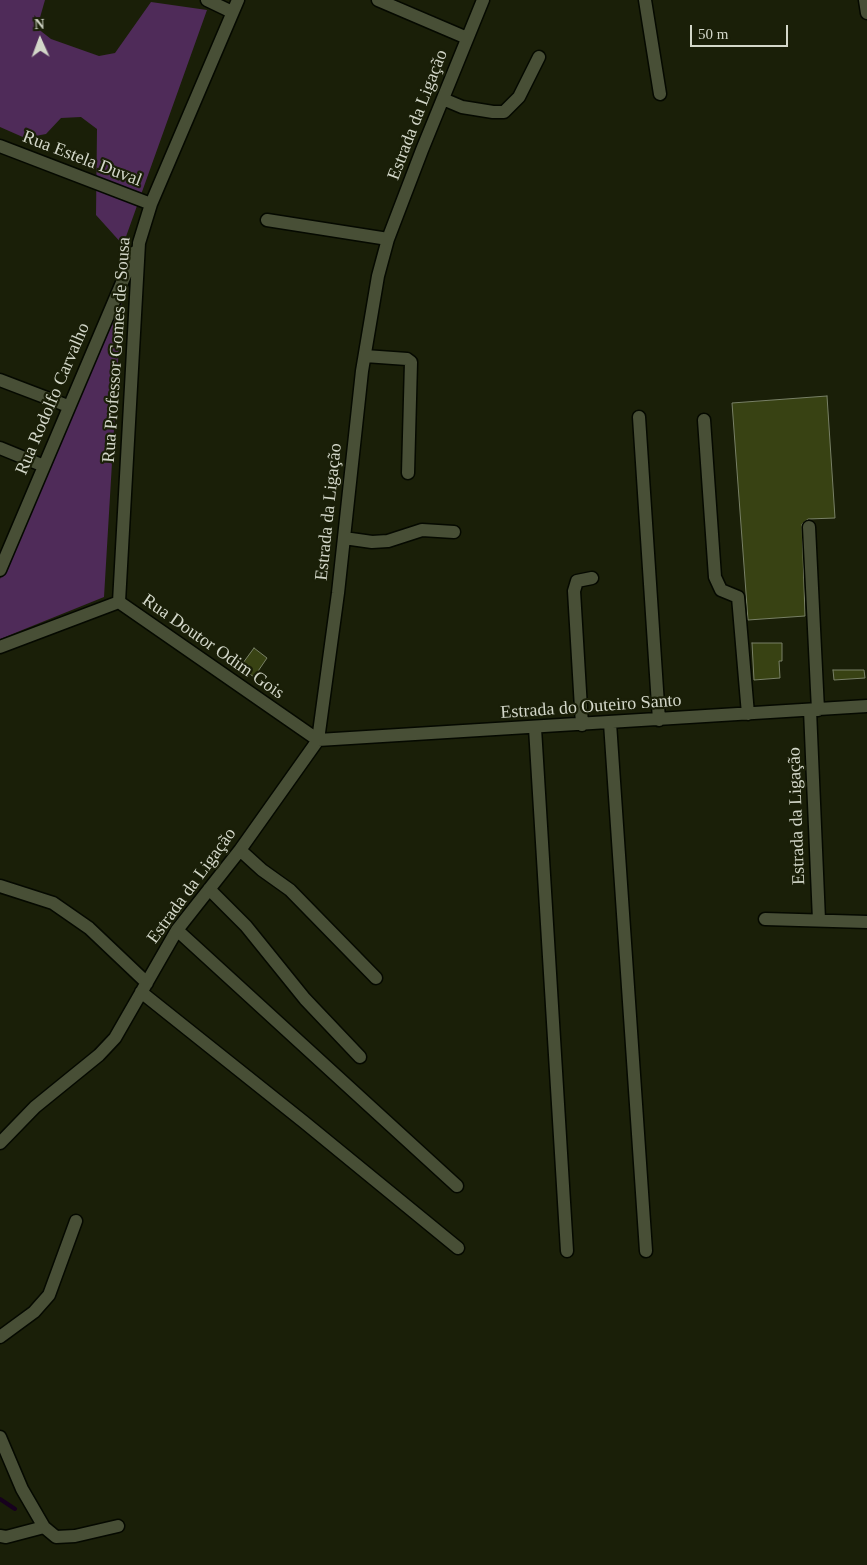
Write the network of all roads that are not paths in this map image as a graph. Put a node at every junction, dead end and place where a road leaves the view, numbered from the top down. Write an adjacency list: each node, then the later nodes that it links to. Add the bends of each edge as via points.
1 (207, 0): 6 (street)
2 (378, 0): 8 (street)
3 (483, 0): 8 (street, Estrada da Ligação)
4 (645, 0): 10 (street)
5 (865, 0): 7 (street)
6 (235, 6): 13 (street, Rua Professor Gomes de Sousa)
7 (867, 13)
8 (467, 38): 11 (street, Estrada da Ligação)
9 (539, 57): 11 (street, via 519,97 504,112 462,107)
10 (660, 94)
11 (443, 99): 15 (street, Estrada da Ligação)
12 (0, 146): 13 (street, Rua Estela Duval)
13 (151, 204): 16 (street, Rua Professor Gomes de Sousa)
14 (267, 220): 15 (street)
15 (388, 239): 17 (street, Estrada da Ligação, via 378,276)
16 (139, 243): 19 (street, Rua Rodolfo Carvalho); 30 (street, Rua Professor Gomes de Sousa)
17 (365, 356): 24 (street, via 411,362); 27 (street, Estrada da Ligação)
18 (0, 380): 19 (street)
19 (68, 406): 23 (street, Rua Rodolfo Carvalho)
20 (639, 417): 35 (street)
21 (704, 420): 34 (street, via 715,577 721,590 738,597)
22 (0, 448): 23 (street)
23 (44, 466): 28 (street, Rua Rodolfo Carvalho)
24 (408, 473)
25 (809, 527): 33 (street, Estrada da Ligação)
26 (454, 532): 27 (street, via 422,530 388,541 372,542)
27 (344, 538): 39 (street, Estrada da Ligação)
28 (0, 570)
29 (592, 578): 37 (street, via 577,580 574,591)
30 (119, 602): 31 (street, Rua Doutor Odim Gois); 39 (street, Rua Doutor Odim Gois)
31 (0, 647)
32 (867, 706): 33 (street, Estrada do Outeiro Santo)
33 (814, 710): 34 (street, Estrada do Outeiro Santo); 44 (street, Estrada da Ligação)
34 (748, 714): 35 (street, Estrada do Outeiro Santo)
35 (659, 720): 36 (street, Estrada do Outeiro Santo)
36 (610, 723): 37 (street, Estrada do Outeiro Santo); 55 (street)
37 (582, 725): 38 (street, Estrada do Outeiro Santo)
38 (535, 728): 39 (street, Estrada do Outeiro Santo); 54 (street)
39 (318, 740): 40 (street, Estrada da Ligação)
40 (240, 850): 42 (street, Estrada da Ligação); 47 (street, via 290,890)
41 (0, 886): 48 (street, via 53,903 89,928)
42 (209, 889): 46 (street, Estrada da Ligação); 49 (street, via 246,926 305,999)
43 (765, 919): 44 (street)
44 (819, 920): 45 (street)
45 (867, 922)
46 (178, 930): 48 (street, Estrada da Ligação); 51 (street)
47 (376, 978)
48 (144, 987): 50 (street, Estrada da Ligação, via 115,1038); 53 (street)
49 (360, 1057)
50 (0, 1142)
51 (457, 1186)
52 (76, 1221): 56 (street, via 49,1295 34,1312)
53 (458, 1248)
54 (567, 1251)
55 (646, 1251)
56 (0, 1337)
57 (0, 1437): 59 (street, via 22,1489)
58 (118, 1526): 59 (street, via 56,1537)
59 (44, 1527): 60 (street)
60 (0, 1536)

